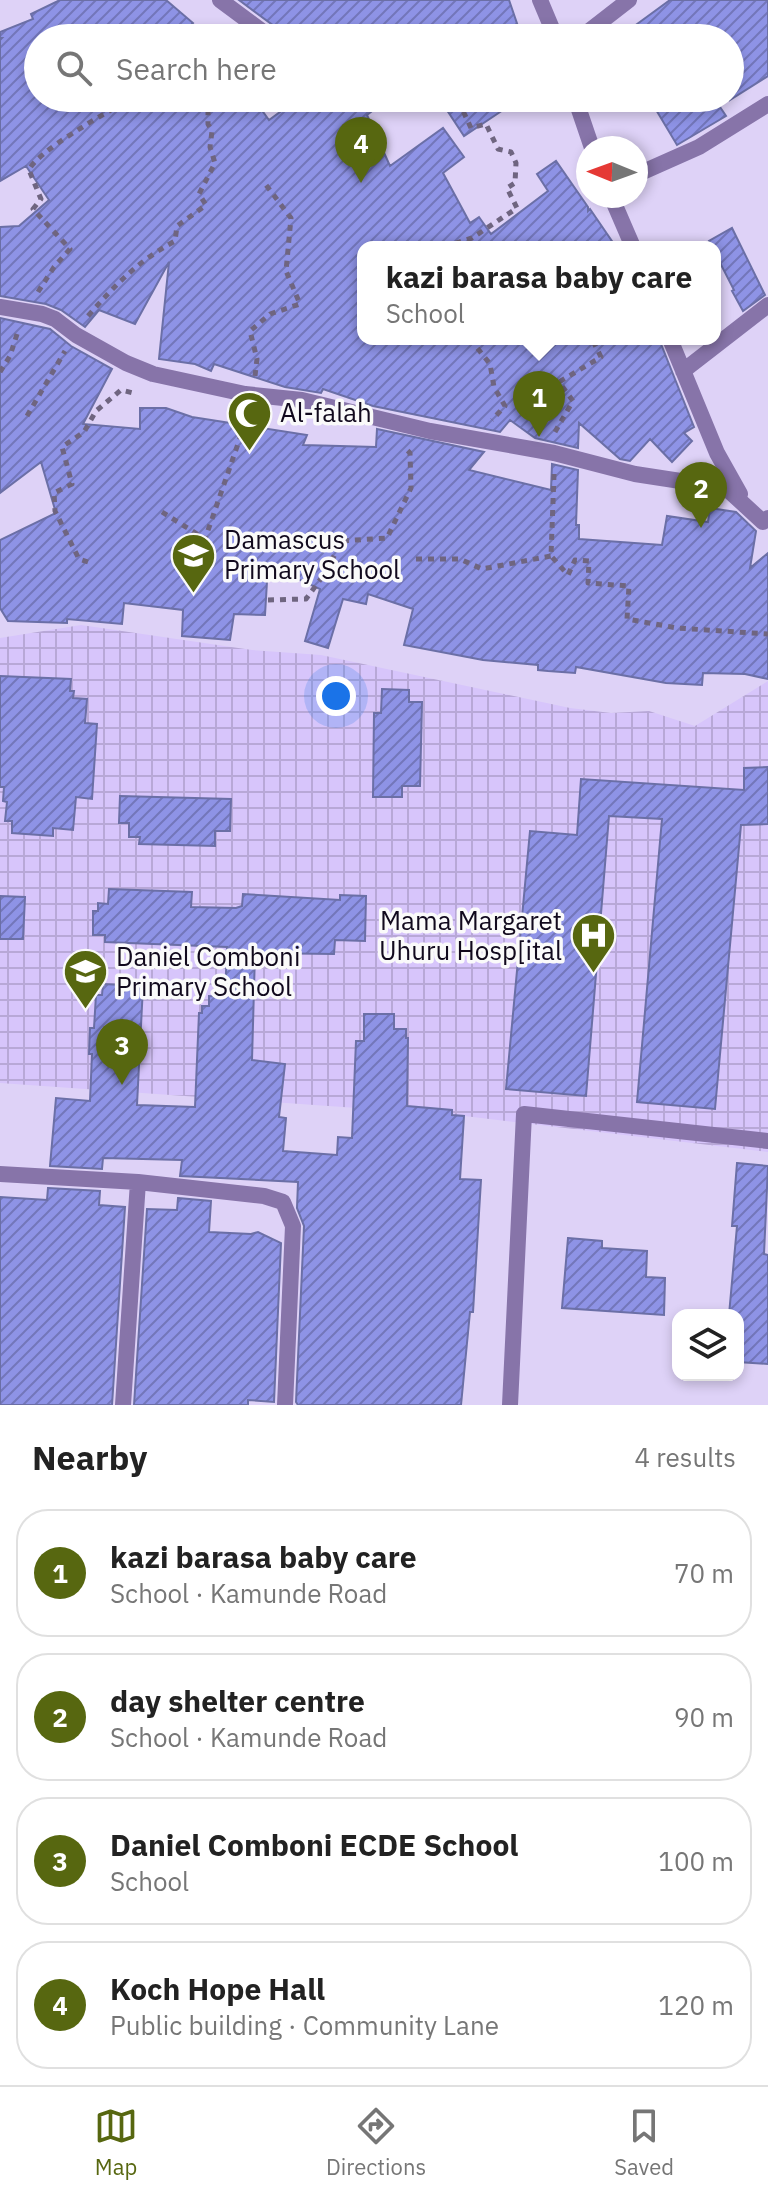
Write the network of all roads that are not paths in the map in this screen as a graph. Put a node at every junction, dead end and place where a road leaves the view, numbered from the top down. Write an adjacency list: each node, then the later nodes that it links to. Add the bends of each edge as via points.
1 (220, 0): 4 (street)
2 (540, 0): 5 (street)
3 (629, 0): 6 (street)
4 (252, 24)
5 (550, 24)
6 (598, 24)
7 (768, 104): 10 (street, via 699,147)
8 (580, 112): 9 (street)
9 (588, 136)
10 (648, 170)
11 (616, 208): 12 (street)
12 (630, 241)
13 (768, 305): 15 (street)
14 (0, 307): 19 (street, via 69,327 153,374 302,400 635,474 726,488)
15 (721, 341)
16 (672, 345): 18 (street)
17 (716, 345): 18 (street)
18 (683, 371): 19 (street, via 717,453 740,493)
19 (766, 523)
20 (768, 1141): 25 (street, via 524,1114)
21 (0, 1174): 22 (street)
22 (138, 1182): 23 (street); 24 (street, via 283,1202 293,1226)
23 (123, 1405)
24 (285, 1405)
25 (510, 1405)

